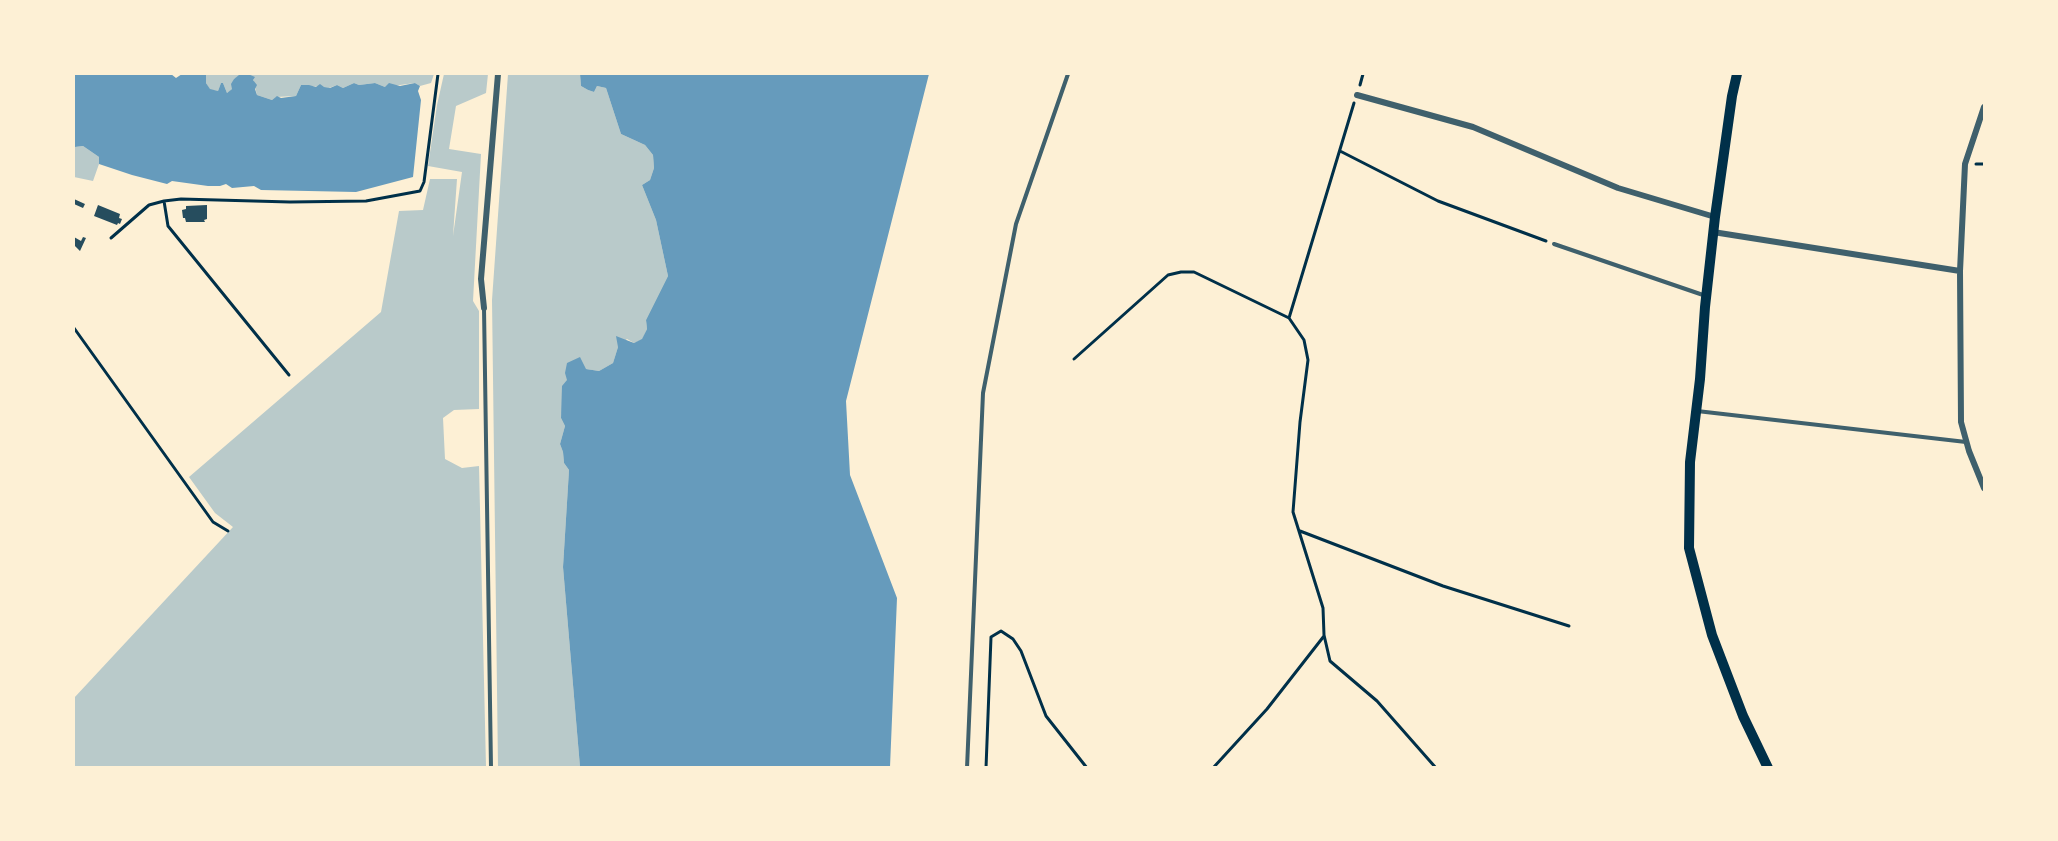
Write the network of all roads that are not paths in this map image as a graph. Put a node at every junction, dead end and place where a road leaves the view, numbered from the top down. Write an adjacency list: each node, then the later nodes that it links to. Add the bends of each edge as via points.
1 (498, 74): 11 (street, via 481,279)
2 (1068, 74): 16 (lane, via 1016,224 983,393)
3 (1737, 74): 6 (main road)
4 (1357, 95): 6 (street, via 1473,127 1618,188)
5 (1984, 107): 9 (street, via 1965,164)
6 (1715, 217): 7 (main road)
7 (1713, 232): 9 (street); 10 (main road)
8 (1554, 244): 10 (lane)
9 (1960, 271): 13 (street, via 1961,422)
10 (1706, 296): 12 (main road)
11 (484, 308): 15 (lane)
12 (1696, 411): 13 (lane); 17 (main road, via 1690,462 1689,548 1712,635)
13 (1967, 442): 14 (street)
14 (1984, 488)
15 (491, 768)
16 (967, 768)
17 (1768, 768)

